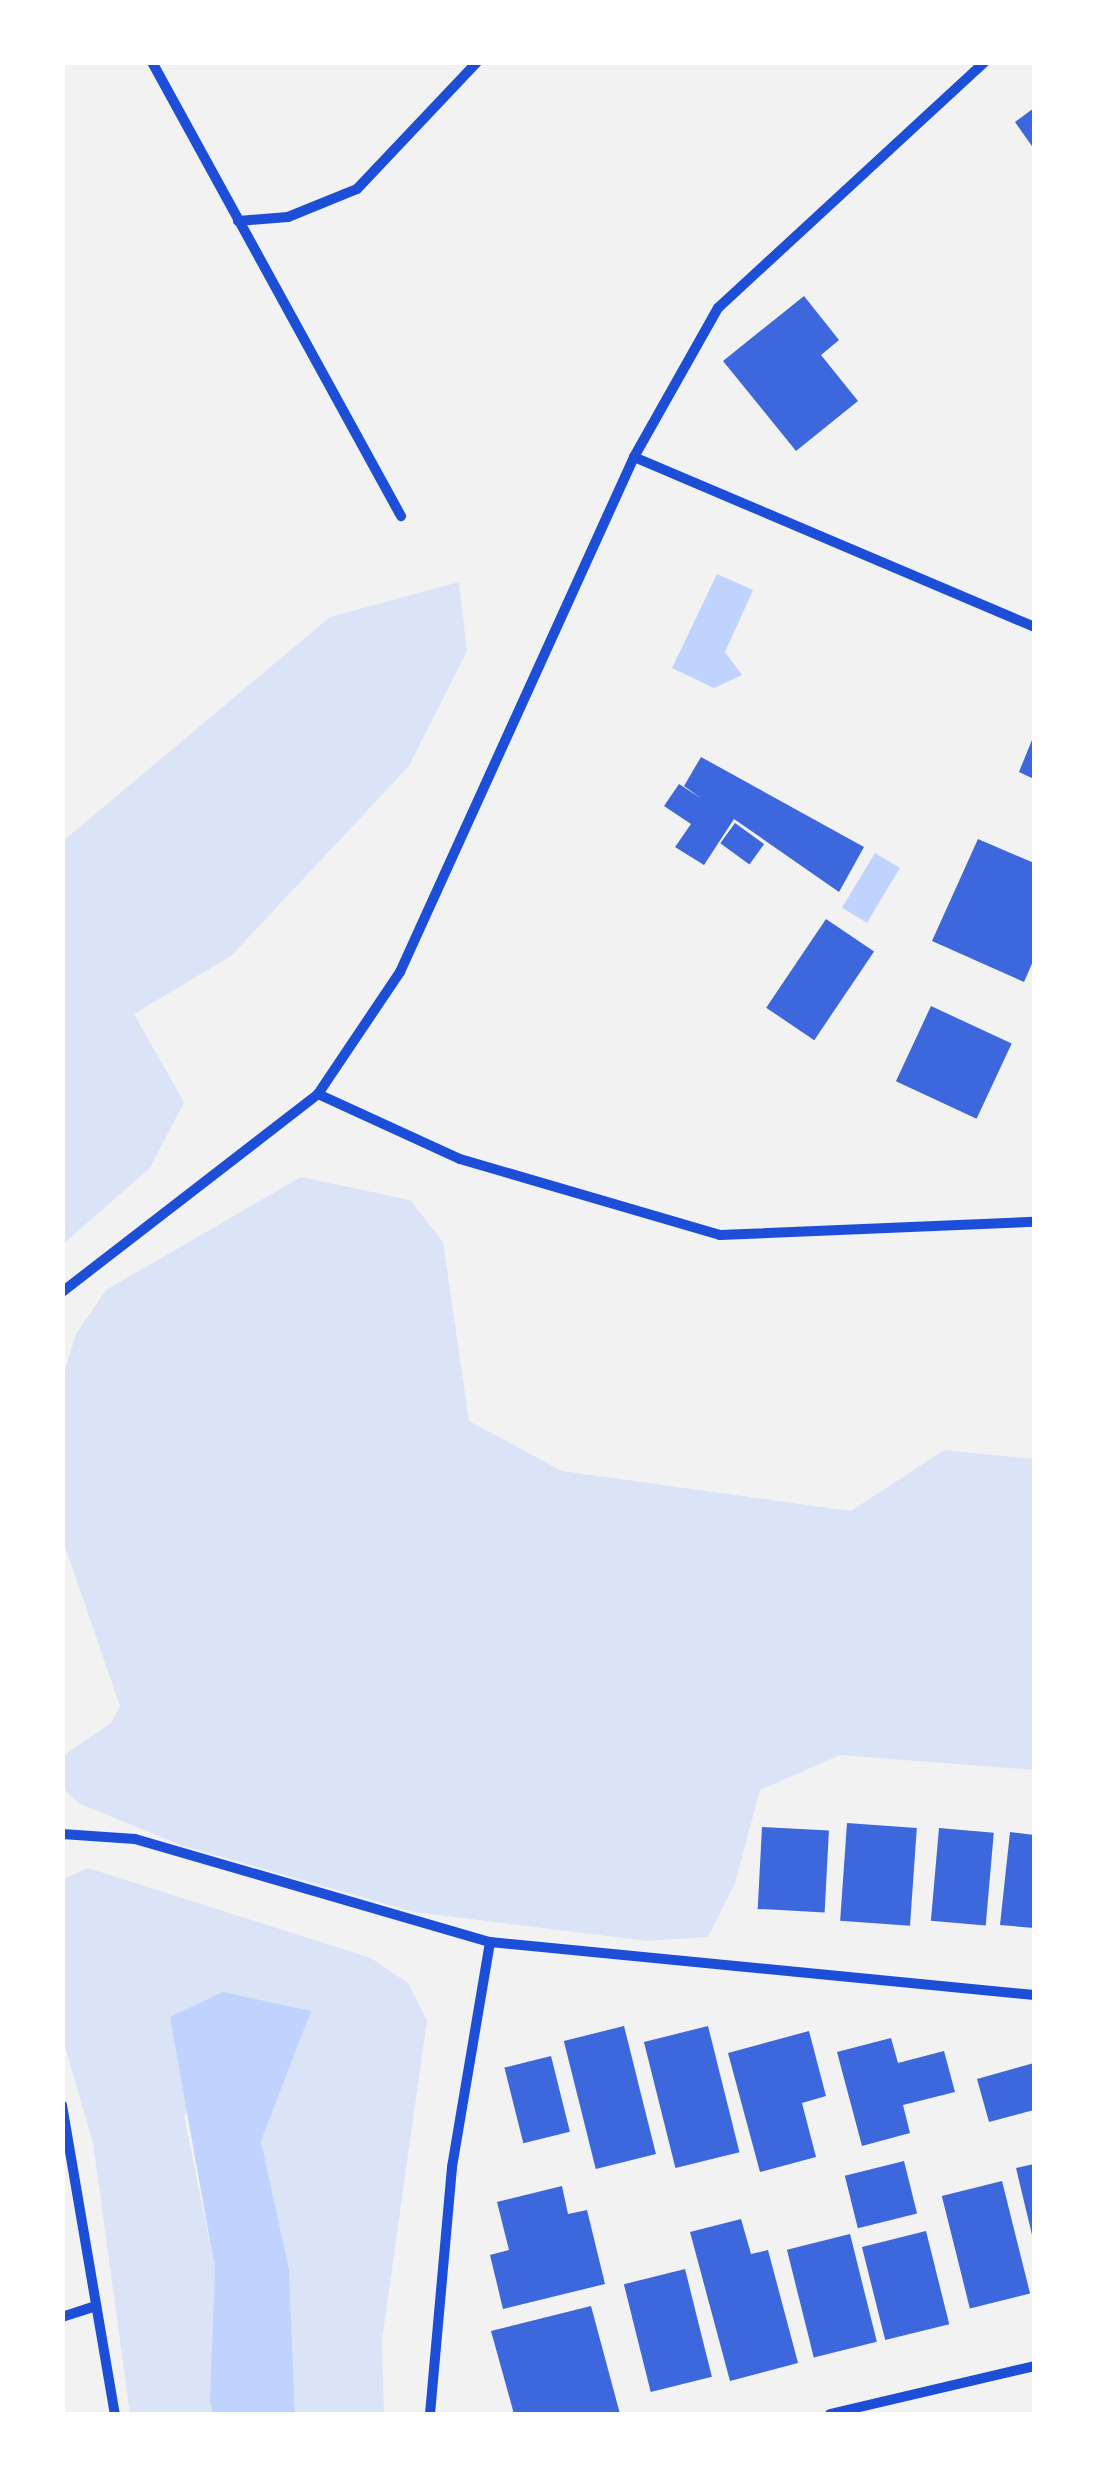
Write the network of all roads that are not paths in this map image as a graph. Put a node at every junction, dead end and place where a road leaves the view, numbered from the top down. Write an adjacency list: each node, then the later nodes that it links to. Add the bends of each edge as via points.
1 (152, 62): 4 (street)
2 (477, 62): 4 (street, via 357,188 288,217)
3 (985, 62): 5 (street, via 718,308)
4 (238, 220): 6 (street)
5 (634, 457): 7 (street); 8 (street, via 400,972)
6 (401, 516)
7 (1034, 628)
8 (318, 1094): 9 (street, via 460,1159 720,1236); 10 (street)
9 (1034, 1222)
10 (62, 1292)
11 (62, 1834): 12 (street, via 135,1839)
12 (490, 1942): 13 (street); 19 (street, via 452,2167)
13 (1034, 1995)
14 (62, 2105): 15 (street)
15 (96, 2306): 16 (street); 18 (street)
16 (62, 2318)
17 (1034, 2366): 20 (street)
18 (115, 2414)
19 (430, 2414)
20 (830, 2414)

